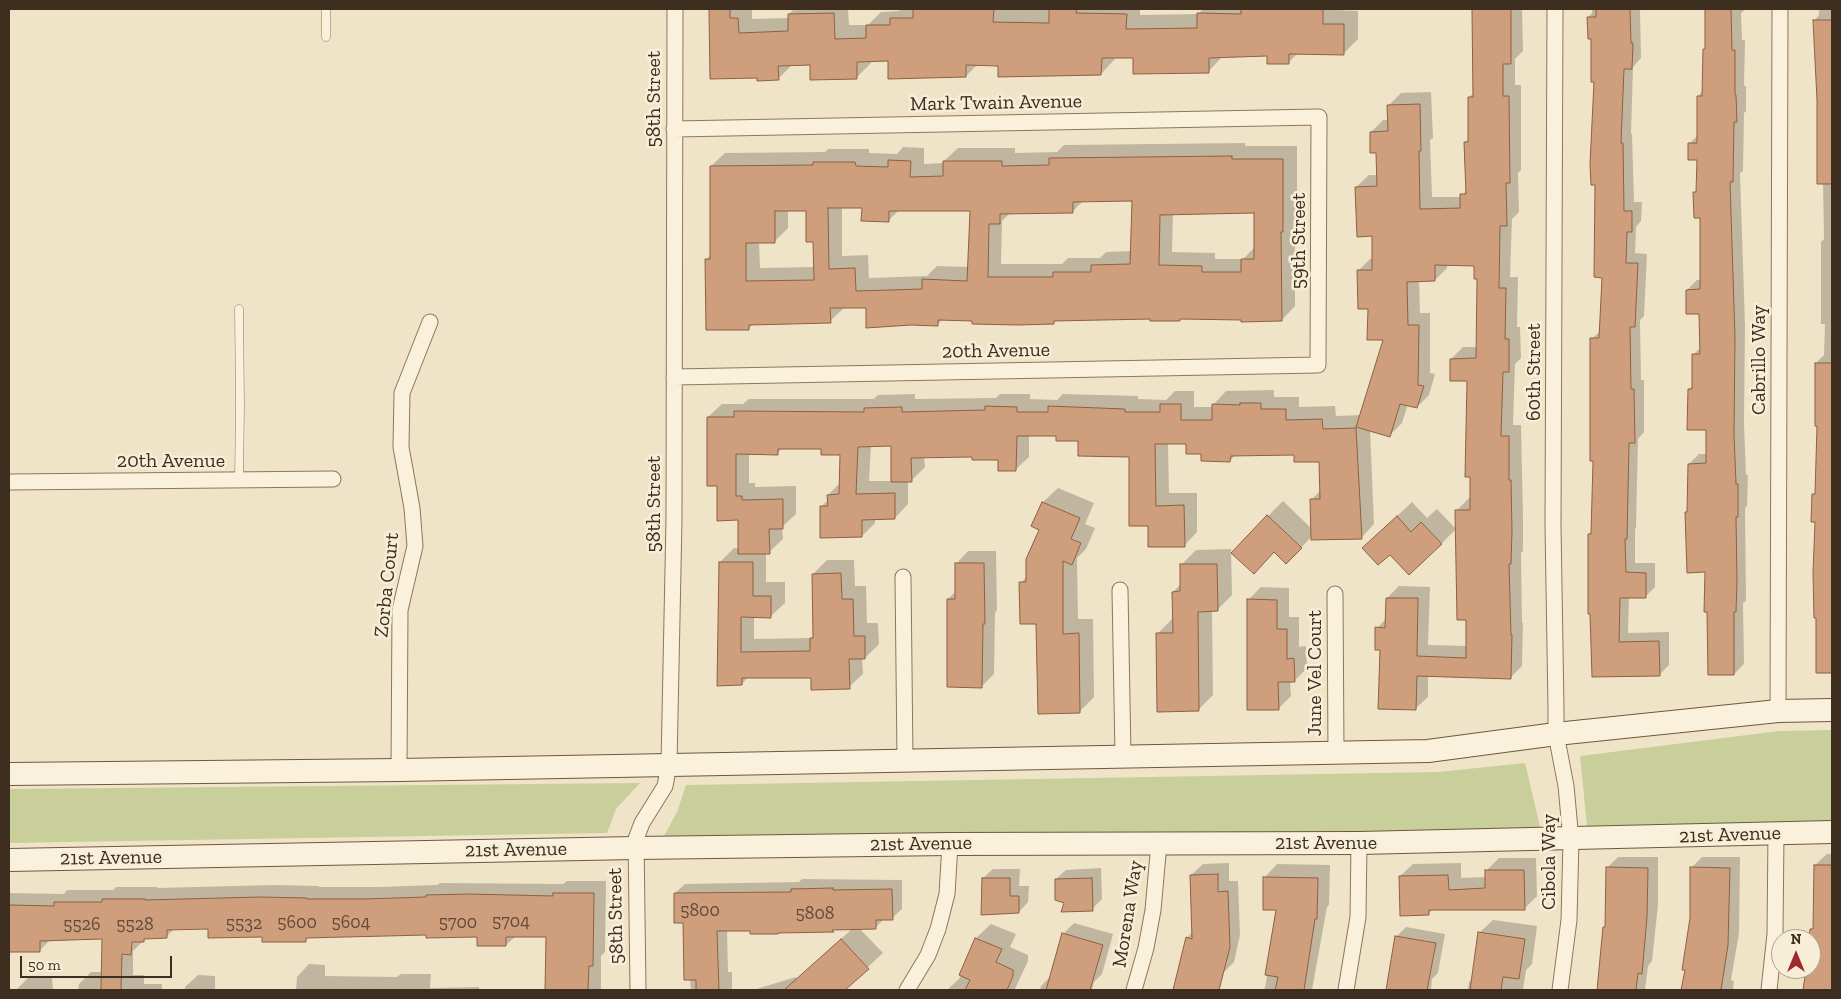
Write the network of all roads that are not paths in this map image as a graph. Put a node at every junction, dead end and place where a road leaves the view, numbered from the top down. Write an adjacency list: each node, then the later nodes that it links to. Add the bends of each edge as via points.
1 (326, 9): 5 (lane)
2 (675, 9): 7 (street, 58th Street)
3 (1555, 9): 20 (street, 60th Street, via 1553,525)
4 (1780, 9): 19 (street, Cabrillo Way)
5 (326, 36)
6 (1319, 117): 7 (street, Mark Twain Avenue); 10 (street, 59th Street)
7 (674, 129): 11 (street, 58th Street)
8 (239, 309): 13 (lane)
9 (430, 322): 25 (street, Zorba Court, via 402,394 401,447 416,546 400,610)
10 (1318, 365): 11 (street, 20th Avenue)
11 (674, 377): 24 (street, 58th Street)
12 (333, 479): 13 (street, 20th Avenue)
13 (239, 480): 14 (street, 20th Avenue)
14 (9, 482)
15 (903, 577): 23 (street)
16 (1120, 590): 22 (street)
17 (1335, 594): 21 (street, June Vel Court)
18 (1832, 710): 19 (street)
19 (1778, 711): 20 (street)
20 (1556, 734): 21 (street, via 1428,751); 29 (street, Cibola Way, via 1566,786)
21 (1336, 752): 22 (street)
22 (1123, 756): 23 (street)
23 (905, 760): 24 (street)
24 (669, 764): 25 (street); 33 (street, 58th Street, via 665,786 638,830)
25 (399, 770): 26 (street)
26 (9, 774)
27 (1832, 832): 28 (street, 21st Avenue)
28 (1776, 833): 29 (street, 21st Avenue); 40 (street, via 1775,934)
29 (1571, 840): 31 (street, 21st Avenue); 39 (street, Cibola Way, via 1569,920)
30 (1159, 843): 31 (street, 21st Avenue); 32 (street, 21st Avenue); 37 (street, Morena Way, via 1153,910)
31 (1359, 843): 38 (street, via 1358,917)
32 (950, 844): 33 (street, 21st Avenue); 36 (street, via 947,894 938,929 928,955)
33 (635, 848): 34 (street, 21st Avenue); 35 (street, 58th Street)
34 (9, 860)
35 (638, 990)
36 (907, 990)
37 (1134, 990)
38 (1346, 990)
39 (1560, 990)
40 (1769, 990)

